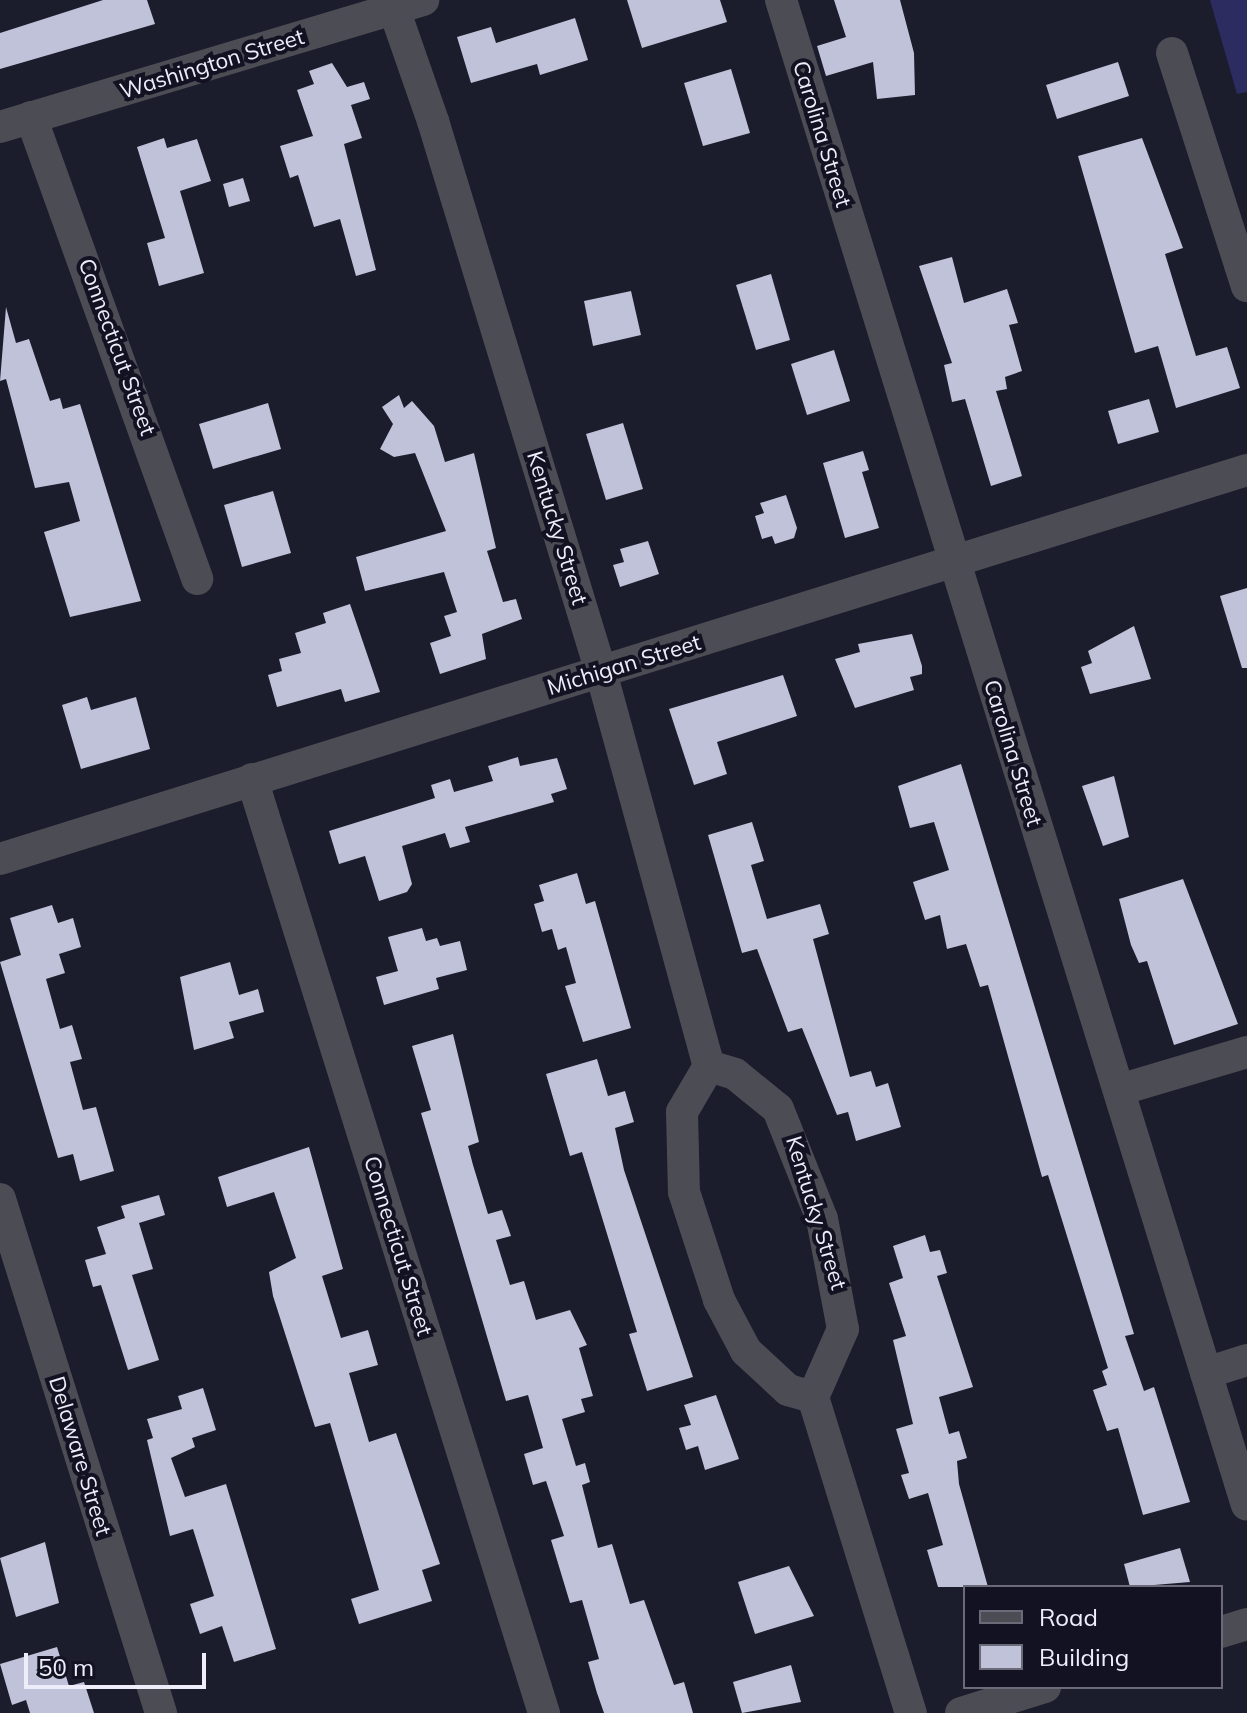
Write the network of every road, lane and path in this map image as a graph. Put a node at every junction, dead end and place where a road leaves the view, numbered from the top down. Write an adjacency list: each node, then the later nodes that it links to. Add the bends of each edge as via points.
1 (781, 0): 8 (street, Carolina Street)
2 (400, 3): 4 (street, Washington Street); 10 (street, Kentucky Street)
3 (1172, 53): 6 (street)
4 (31, 117): 5 (street, Washington Street); 9 (street, Connecticut Street)
5 (0, 127)
6 (1247, 286)
7 (1247, 470): 8 (street, Michigan Street)
8 (956, 560): 10 (street, Michigan Street); 15 (street, Carolina Street)
9 (197, 579)
10 (601, 672): 11 (street, Michigan Street); 14 (street, Kentucky Street)
11 (252, 779): 12 (street, Michigan Street); 25 (street, Connecticut Street)
12 (0, 859)
13 (1247, 1052): 15 (street)
14 (709, 1066): 19 (street, Kentucky Street, via 735,1074 778,1109 822,1219 843,1329); 19 (street, via 691,1087 678,1138 688,1206 719,1300 746,1351 788,1390)
15 (1119, 1090): 18 (street, Carolina Street)
16 (0, 1199): 24 (street, Delaware Street)
17 (1247, 1360): 18 (street)
18 (1206, 1373): 20 (street, Carolina Street)
19 (813, 1397): 26 (street)
20 (1247, 1505)
21 (1247, 1624): 22 (street)
22 (1223, 1631)
23 (1039, 1689): 27 (street)
24 (161, 1713)
25 (544, 1713)
26 (911, 1713)
27 (961, 1713)

